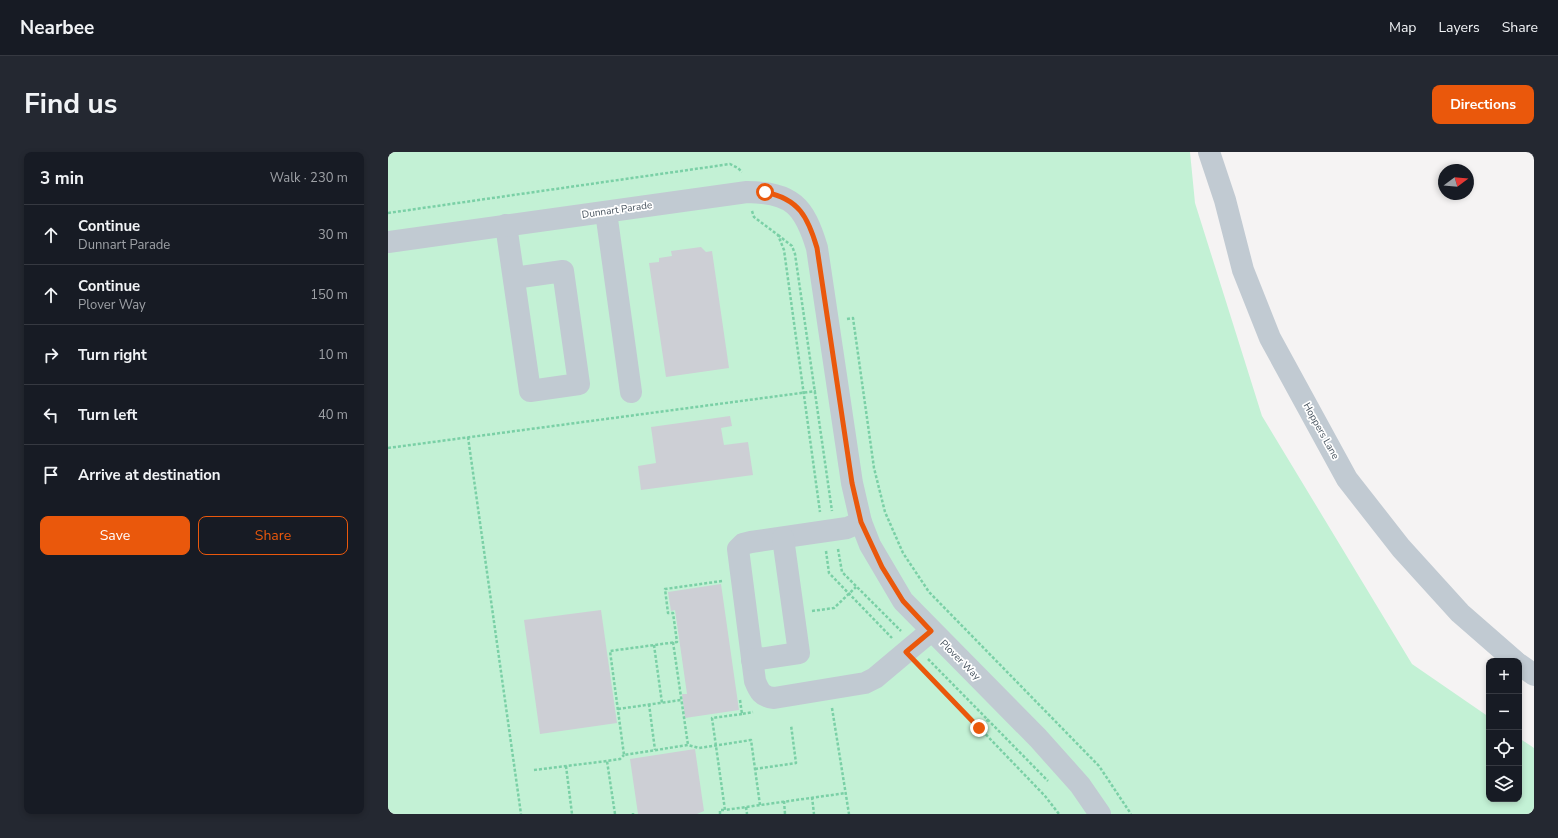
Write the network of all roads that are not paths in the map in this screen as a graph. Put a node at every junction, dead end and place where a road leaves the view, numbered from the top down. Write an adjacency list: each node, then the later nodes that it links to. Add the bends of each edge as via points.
1 (1209, 152): 11 (street, Hoppers Lane, via 1225,200 1243,270 1270,338 1347,479 1400,548 1460,612)
2 (606, 212): 3 (street, Dunnart Parade); 5 (street, Dunnart Parade, via 747,192 780,195 793,203 806,220); 7 (street)
3 (506, 226): 4 (street, Dunnart Parade); 6 (street)
4 (388, 242)
5 (817, 248): 8 (street, Plover Way, via 852,483)
6 (514, 278): 6 (street, via 530,391 579,384 563,271)
7 (631, 392)
8 (861, 522): 9 (street, via 847,528); 10 (street, Plover Way, via 882,567 903,601)
9 (783, 538): 12 (street, via 751,542 743,544 738,549); 12 (street, via 799,653)
10 (931, 631): 12 (street, via 875,678 865,683 774,698 766,697 759,691); 15 (street, Plover Way, via 1038,738 1080,785)
11 (1512, 658)
12 (752, 660)
13 (1522, 666): 14 (street)
14 (1534, 675)
15 (1100, 814)

